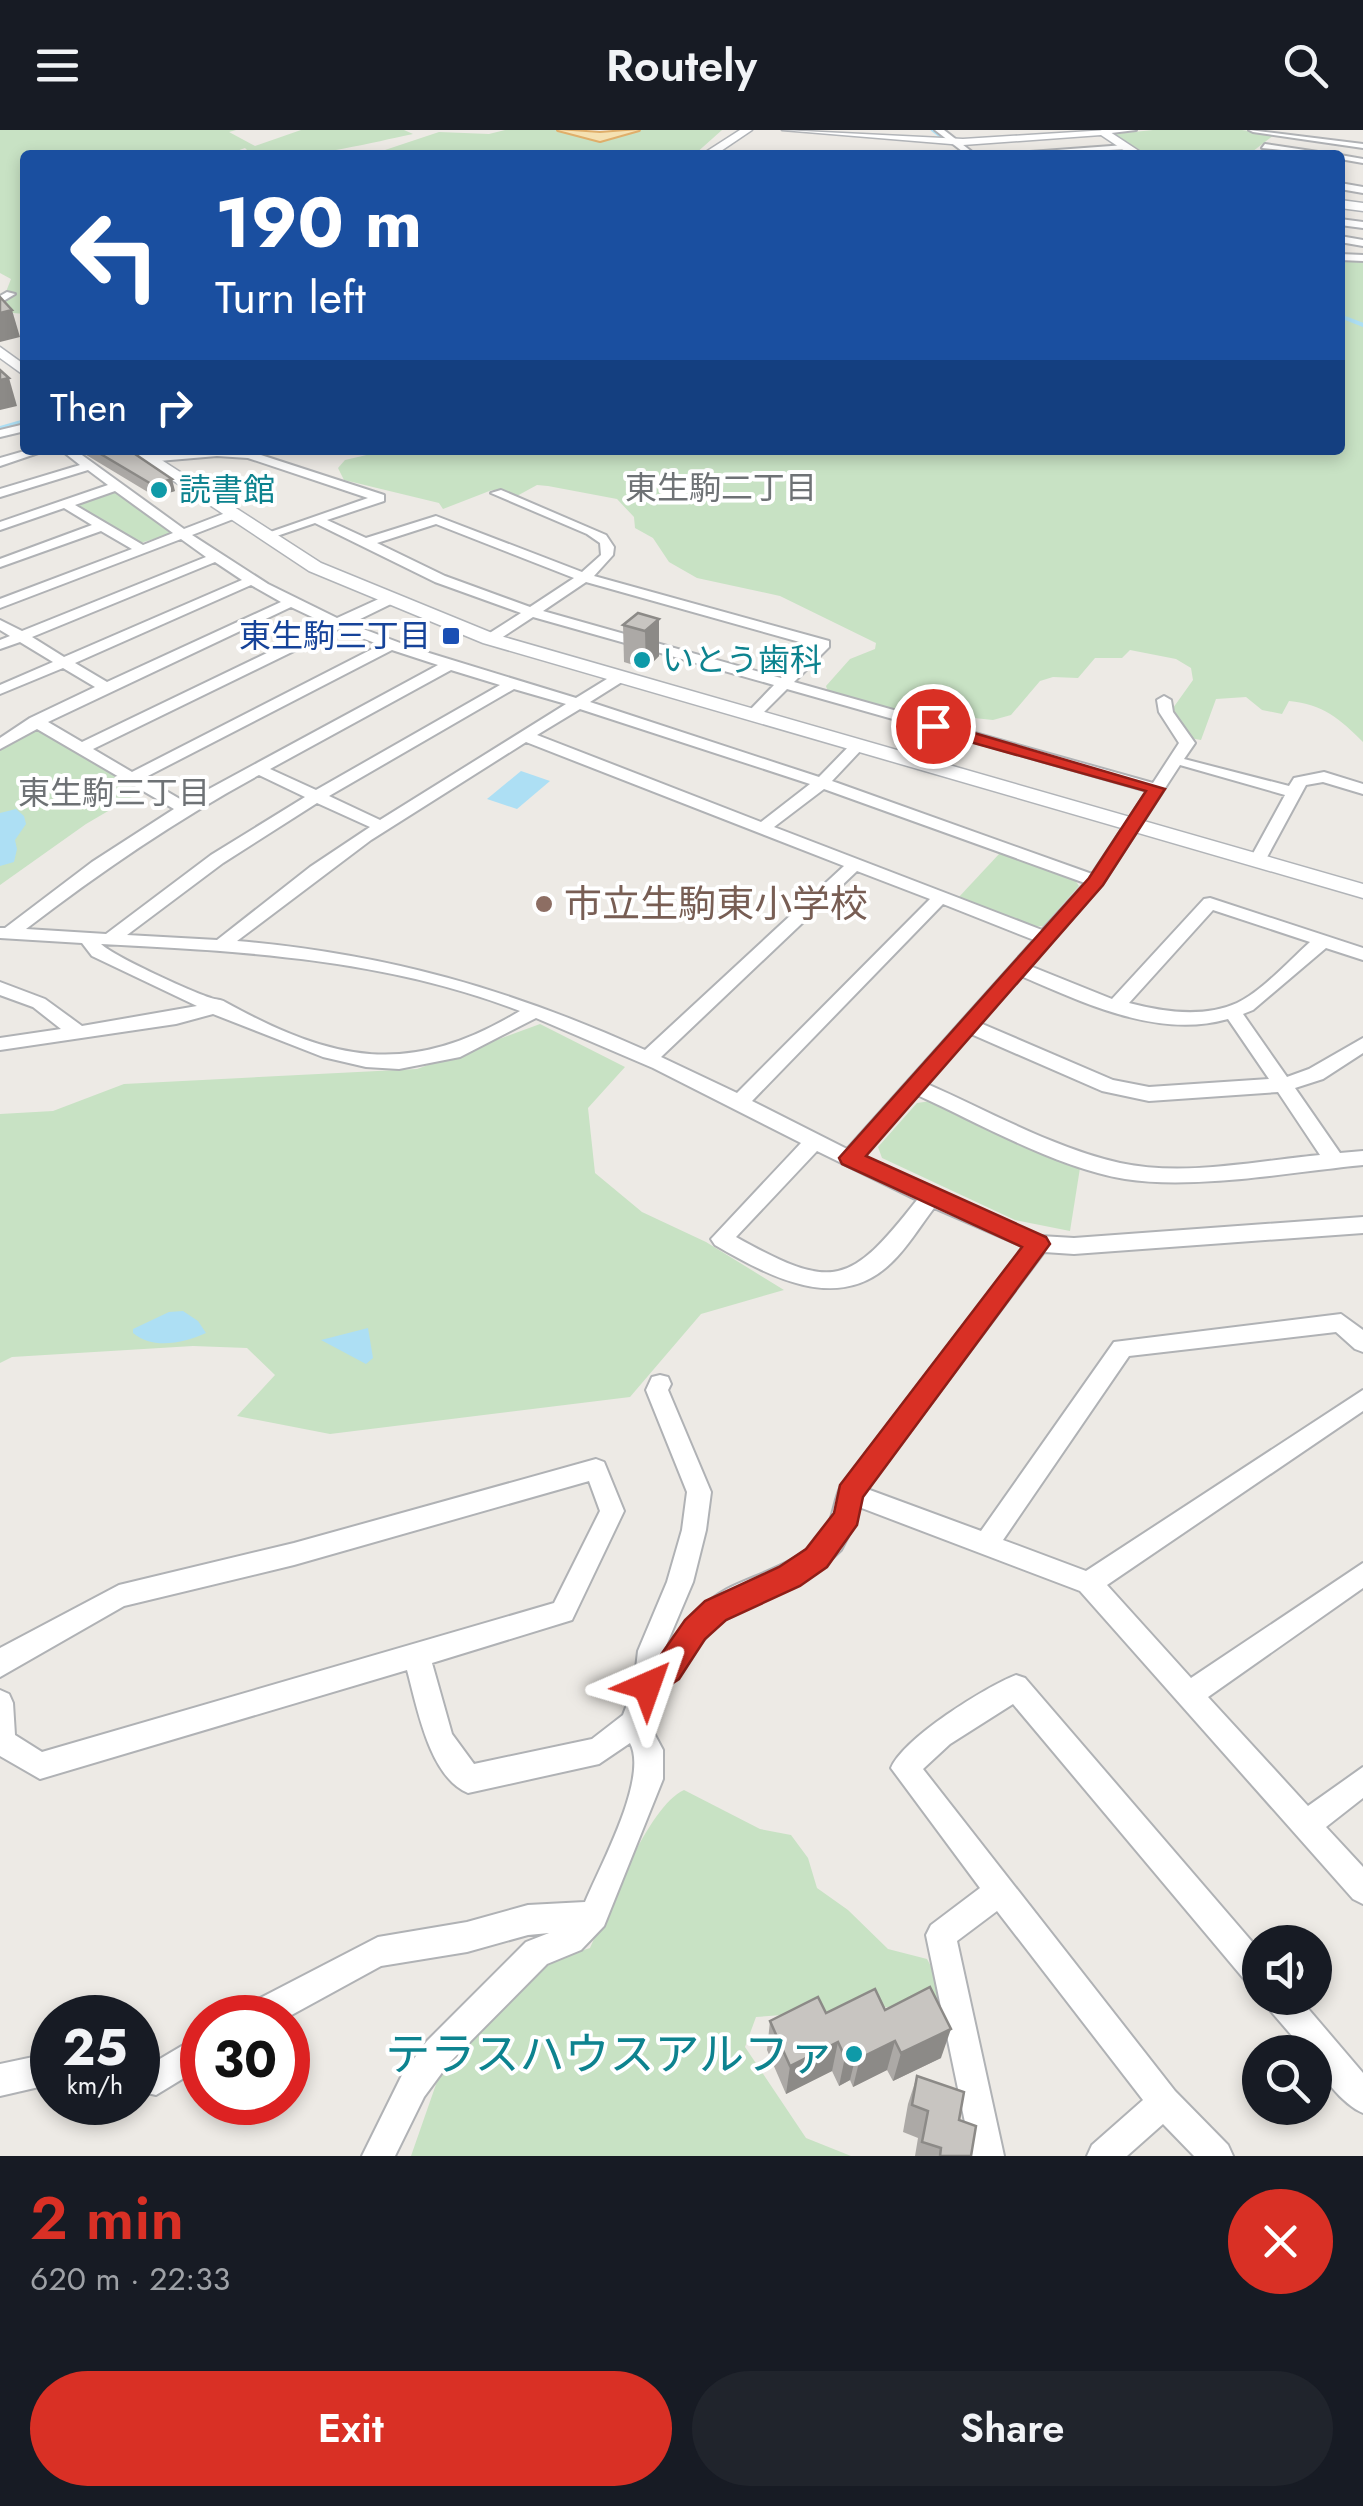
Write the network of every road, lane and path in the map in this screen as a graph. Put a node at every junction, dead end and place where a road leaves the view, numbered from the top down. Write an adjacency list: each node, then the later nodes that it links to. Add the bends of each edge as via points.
1 (564, 130): 3 (main road, via 600,138)
2 (580, 130): 3 (main road, via 594,136)
3 (629, 130)
4 (747, 130): 15 (street)
5 (787, 130): 11 (street)
6 (939, 130): 11 (street)
7 (1132, 130): 9 (street)
8 (1253, 130): 10 (street)
9 (1103, 132): 11 (street); 14 (street)
10 (1283, 132): 12 (street); 13 (street)
11 (955, 142): 16 (street)
12 (1265, 146): 19 (street); 20 (street)
13 (1363, 146)
14 (1125, 147): 17 (street); 18 (street)
15 (715, 150)
16 (965, 150)
17 (1084, 150)
18 (1130, 150)
19 (1259, 150)
20 (1292, 150)
21 (74, 455): 24 (street)
22 (142, 455): 29 (street)
23 (249, 455): 30 (street, via 380,498)
24 (89, 466): 25 (street); 26 (street)
25 (118, 486): 28 (street); 33 (street)
26 (0, 493)
27 (497, 493): 39 (street, via 604,540 605,560)
28 (66, 504): 31 (street); 32 (street)
29 (232, 515): 33 (street); 34 (street)
30 (316, 520): 34 (street); 35 (street)
31 (0, 526)
32 (102, 526): 36 (street); 38 (street)
33 (184, 533): 36 (street); 37 (street)
34 (265, 536): 43 (street)
35 (362, 544): 39 (street, via 436,520); 46 (street)
36 (141, 549): 42 (street)
37 (217, 556): 40 (street); 49 (street)
38 (0, 563)
39 (584, 577): 46 (street); 57 (street, via 824,644)
40 (252, 580): 44 (street); 53 (street)
41 (0, 586): 42 (street)
42 (17, 597): 45 (street)
43 (388, 600): 48 (street); 50 (street)
44 (292, 602): 48 (street); 58 (street)
45 (0, 604)
46 (530, 612): 50 (street); 57 (street)
47 (0, 624): 49 (street)
48 (338, 625): 52 (street); 67 (street)
49 (21, 636): 51 (street); 53 (street)
50 (490, 639): 55 (street)
51 (0, 645)
52 (391, 645): 54 (street); 70 (street)
53 (62, 661): 58 (street); 59 (street)
54 (447, 666): 56 (street); 69 (street)
55 (620, 676): 61 (street); 62 (street)
56 (510, 685): 61 (street); 75 (street)
57 (784, 685): 62 (street); 72 (street)
58 (106, 687): 63 (street)
59 (0, 690)
60 (1164, 700): 72 (street, via 1187,743)
61 (579, 703): 64 (street); 71 (street)
62 (753, 715): 66 (street)
63 (36, 721): 65 (street); 67 (street)
64 (527, 737): 78 (street); 79 (street)
65 (0, 744)
66 (858, 745): 71 (street); 77 (street)
67 (83, 748): 70 (street)
68 (1187, 763): 74 (street)
69 (260, 770): 75 (street); 76 (street)
70 (134, 777): 76 (street)
71 (824, 781): 79 (street); 82 (street)
72 (1156, 789): 77 (street)
73 (1363, 789): 74 (street, via 1314,776)
74 (1292, 792): 80 (street)
75 (316, 796): 78 (street); 87 (street)
76 (185, 809): 85 (street)
77 (1133, 823): 80 (street); 82 (street)
78 (383, 826): 90 (street)
79 (764, 828): 81 (street)
80 (1258, 859): 83 (street)
81 (855, 864): 84 (street); 102 (street)
82 (1096, 881): 86 (street)
83 (1363, 891)
84 (941, 897): 86 (street); 105 (street)
85 (4, 934): 88 (street)
86 (1046, 938): 92 (street)
87 (110, 939): 88 (street); 90 (street)
88 (89, 940): 94 (street, via 98,952)
89 (1324, 940): 91 (street); 95 (street, via 1210,902); 97 (street)
90 (222, 946): 96 (street, via 430,977)
91 (1363, 954)
92 (1020, 969): 95 (street); 98 (street)
93 (0, 988): 99 (street, via 58,1014)
94 (219, 1006): 96 (street, via 311,1046 399,1063 451,1054); 99 (street)
95 (1114, 1007): 97 (street, via 1166,1017)
96 (534, 1011): 102 (street)
97 (1233, 1013): 103 (street)
98 (970, 1026): 103 (street, via 1109,1086 1149,1094); 104 (street)
99 (79, 1033): 100 (street)
100 (0, 1044)
101 (1363, 1044): 103 (street, via 1316,1074)
102 (646, 1060): 105 (street)
103 (1283, 1085): 109 (street)
104 (916, 1087): 107 (street); 109 (street, via 1074,1157 1122,1171 1169,1176)
105 (738, 1104): 106 (street)
106 (814, 1141): 107 (street); 110 (street, via 722,1239 800,1278 844,1277 879,1262)
107 (850, 1158): 110 (street)
108 (1363, 1158): 109 (street)
109 (1336, 1162)
110 (932, 1197): 112 (street)
111 (1363, 1225): 112 (street)
112 (1038, 1244): 116 (street)
113 (1363, 1343): 117 (street, via 1341,1323 1122,1348)
114 (660, 1384): 122 (street, via 699,1492 694,1530 651,1652)
115 (1363, 1399): 119 (street)
116 (850, 1493): 117 (street); 122 (street, via 848,1516 816,1558 715,1610)
117 (985, 1546): 119 (street)
118 (1363, 1574): 123 (street)
119 (1089, 1584): 123 (street)
120 (416, 1653): 121 (street, via 562,1612 612,1512 596,1468 120,1596); 124 (street, via 40,1766 2,1742); 125 (street, via 440,1740 468,1779 599,1750)
121 (0, 1665)
122 (647, 1686): 125 (street)
123 (1190, 1694): 127 (street)
124 (0, 1703)
125 (634, 1723): 130 (street, via 649,1750 649,1779)
126 (1363, 1781): 127 (street)
127 (1306, 1825): 129 (street)
128 (1001, 1890): 131 (street, via 905,1768 940,1735 1016,1687); 137 (street); 139 (street, via 941,1935)
129 (1363, 1890)
130 (594, 1916): 132 (street, via 528,1920 378,1952); 138 (street, via 570,1940 536,1953 438,2052)
131 (1242, 1953)
132 (297, 1995)
133 (1294, 2015): 136 (street)
134 (30, 2074): 135 (street)
135 (0, 2080)
136 (1363, 2097)
137 (1164, 2102): 140 (street); 141 (street)
138 (378, 2156)
139 (988, 2156)
140 (1103, 2156)
141 (1217, 2156)

